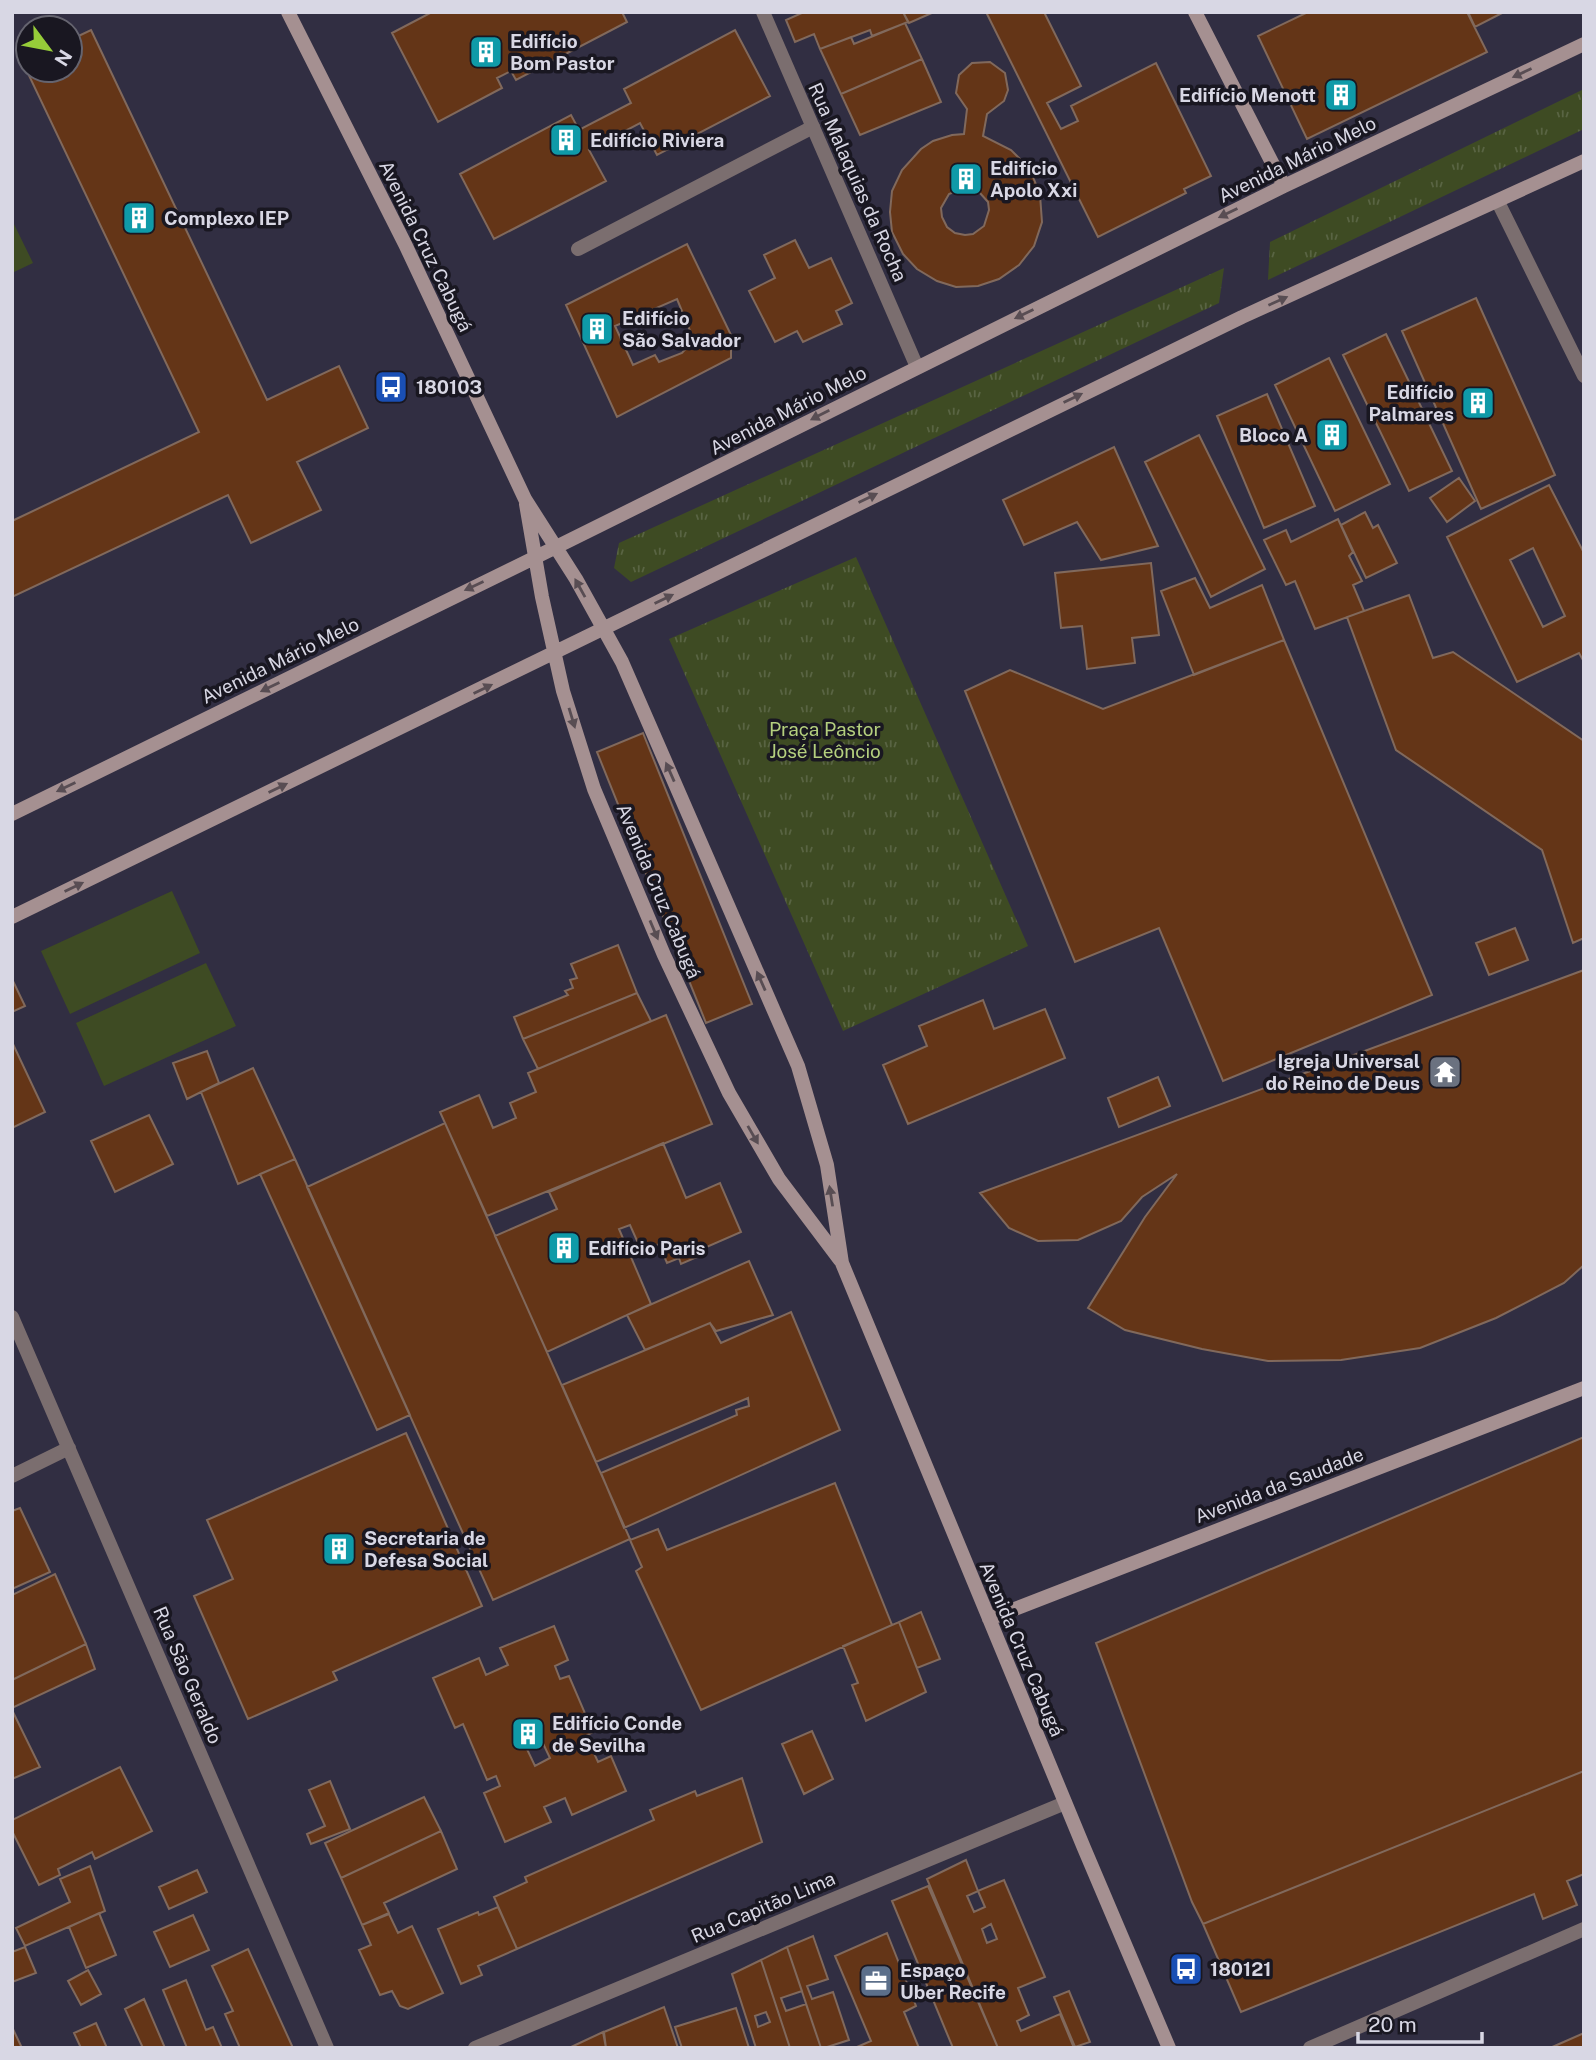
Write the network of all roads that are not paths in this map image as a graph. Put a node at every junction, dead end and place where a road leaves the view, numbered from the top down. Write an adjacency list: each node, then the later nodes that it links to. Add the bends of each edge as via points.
1 (288, 12): 12 (main road, Avenida Cruz Cabugá, via 405,244)
2 (763, 12): 5 (street, Rua Malaquias da Rocha)
3 (1195, 12): 7 (main road)
4 (1584, 44): 7 (main road, Avenida Mário Melo, one-way to 7)
5 (813, 127): 9 (street); 10 (street, Rua Malaquias da Rocha)
6 (1584, 161): 8 (main road)
7 (1284, 186): 10 (main road, Avenida Mário Melo, one-way to 10)
8 (1498, 202): 11 (street); 15 (main road, one-way to 8, via 1242,317)
9 (578, 249)
10 (917, 367): 13 (main road, Avenida Mário Melo, one-way to 13)
11 (1584, 376)
12 (525, 499): 13 (main road, Avenida Cruz Cabugá); 14 (main road, Avenida Cruz Cabugá)
13 (556, 547): 14 (main road, Avenida Mário Melo); 15 (main road, Avenida Cruz Cabugá, one-way to 13)
14 (536, 557): 16 (main road, Avenida Cruz Cabugá); 17 (main road, Avenida Mário Melo, one-way to 17)
15 (603, 629): 16 (main road); 19 (main road, Avenida Cruz Cabugá, one-way to 15, via 827,1165 798,1066 622,662)
16 (555, 652): 18 (main road, one-way to 16); 19 (main road, Avenida Cruz Cabugá, one-way to 19, via 594,789 729,1093 779,1179)
17 (12, 814)
18 (12, 917)
19 (842, 1263): 24 (main road, Avenida Cruz Cabugá)
20 (12, 1317): 22 (street, Rua São Geraldo)
21 (1584, 1388): 24 (main road, Avenida da Saudade)
22 (69, 1448): 23 (street); 27 (street, Rua São Geraldo)
23 (12, 1476)
24 (989, 1619): 25 (main road, Avenida Cruz Cabugá)
25 (1065, 1803): 28 (street, Rua Capitão Lima); 29 (main road, Avenida Cruz Cabugá)
26 (1584, 1929): 30 (street)
27 (327, 2048)
28 (475, 2048)
29 (1169, 2048)
30 (1310, 2048)

